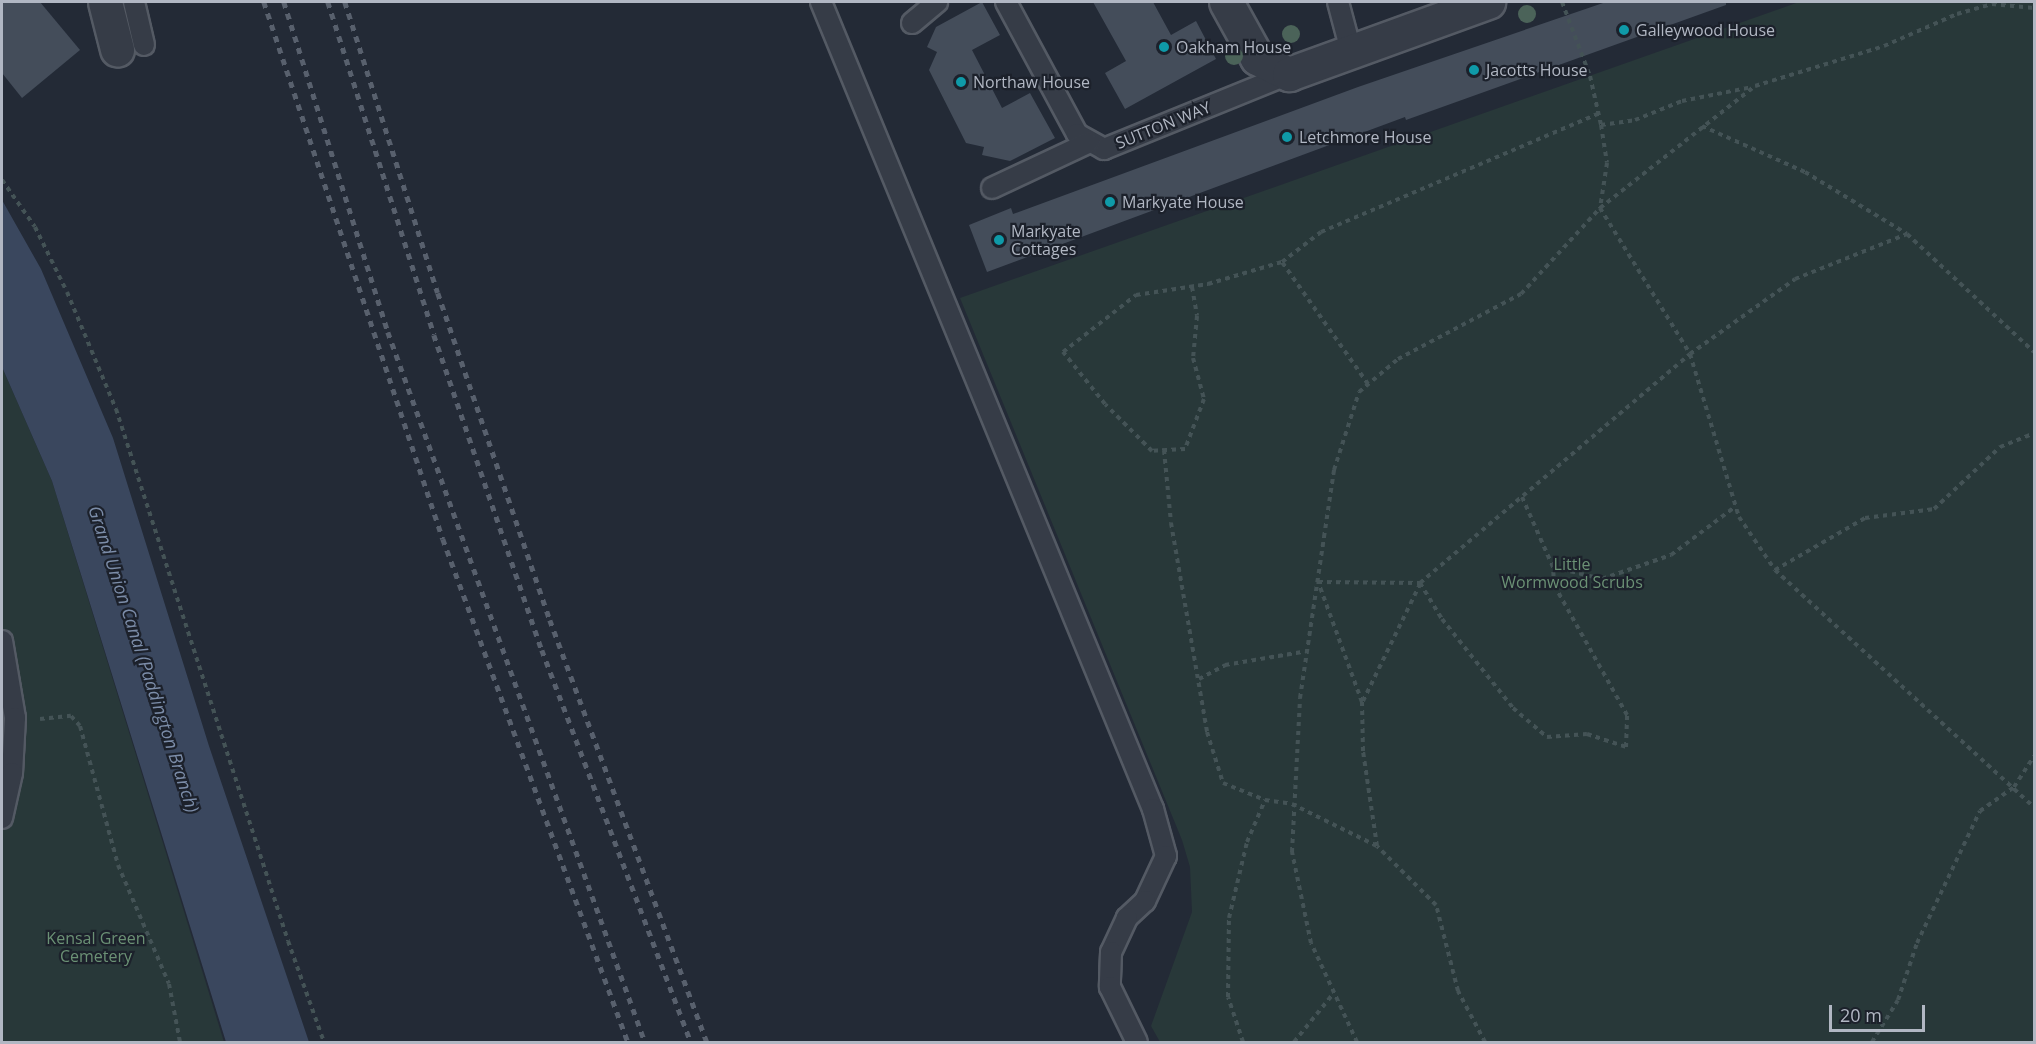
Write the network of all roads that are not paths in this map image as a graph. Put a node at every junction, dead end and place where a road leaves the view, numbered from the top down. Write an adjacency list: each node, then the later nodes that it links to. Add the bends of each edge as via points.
1 (105, 2): 10 (street)
2 (134, 2): 10 (lane)
3 (821, 2): 17 (lane, via 1153,809 1166,856 1145,901 1127,918 1111,952 1110,987)
4 (937, 2): 9 (lane)
5 (1006, 2): 13 (lane, via 1077,134)
6 (1226, 2): 12 (street, via 1257,58)
7 (1338, 2): 11 (lane)
8 (1488, 2): 11 (street, SUTTON WAY)
9 (912, 23)
10 (131, 47)
11 (1351, 51): 12 (street, SUTTON WAY)
12 (1289, 74): 13 (lane, SUTTON WAY, via 1131,140 1104,149)
13 (1088, 143): 14 (lane)
14 (992, 188)
15 (2, 641): 16 (lane, via 14,724 12,773)
16 (2, 818)
17 (1137, 1042)

